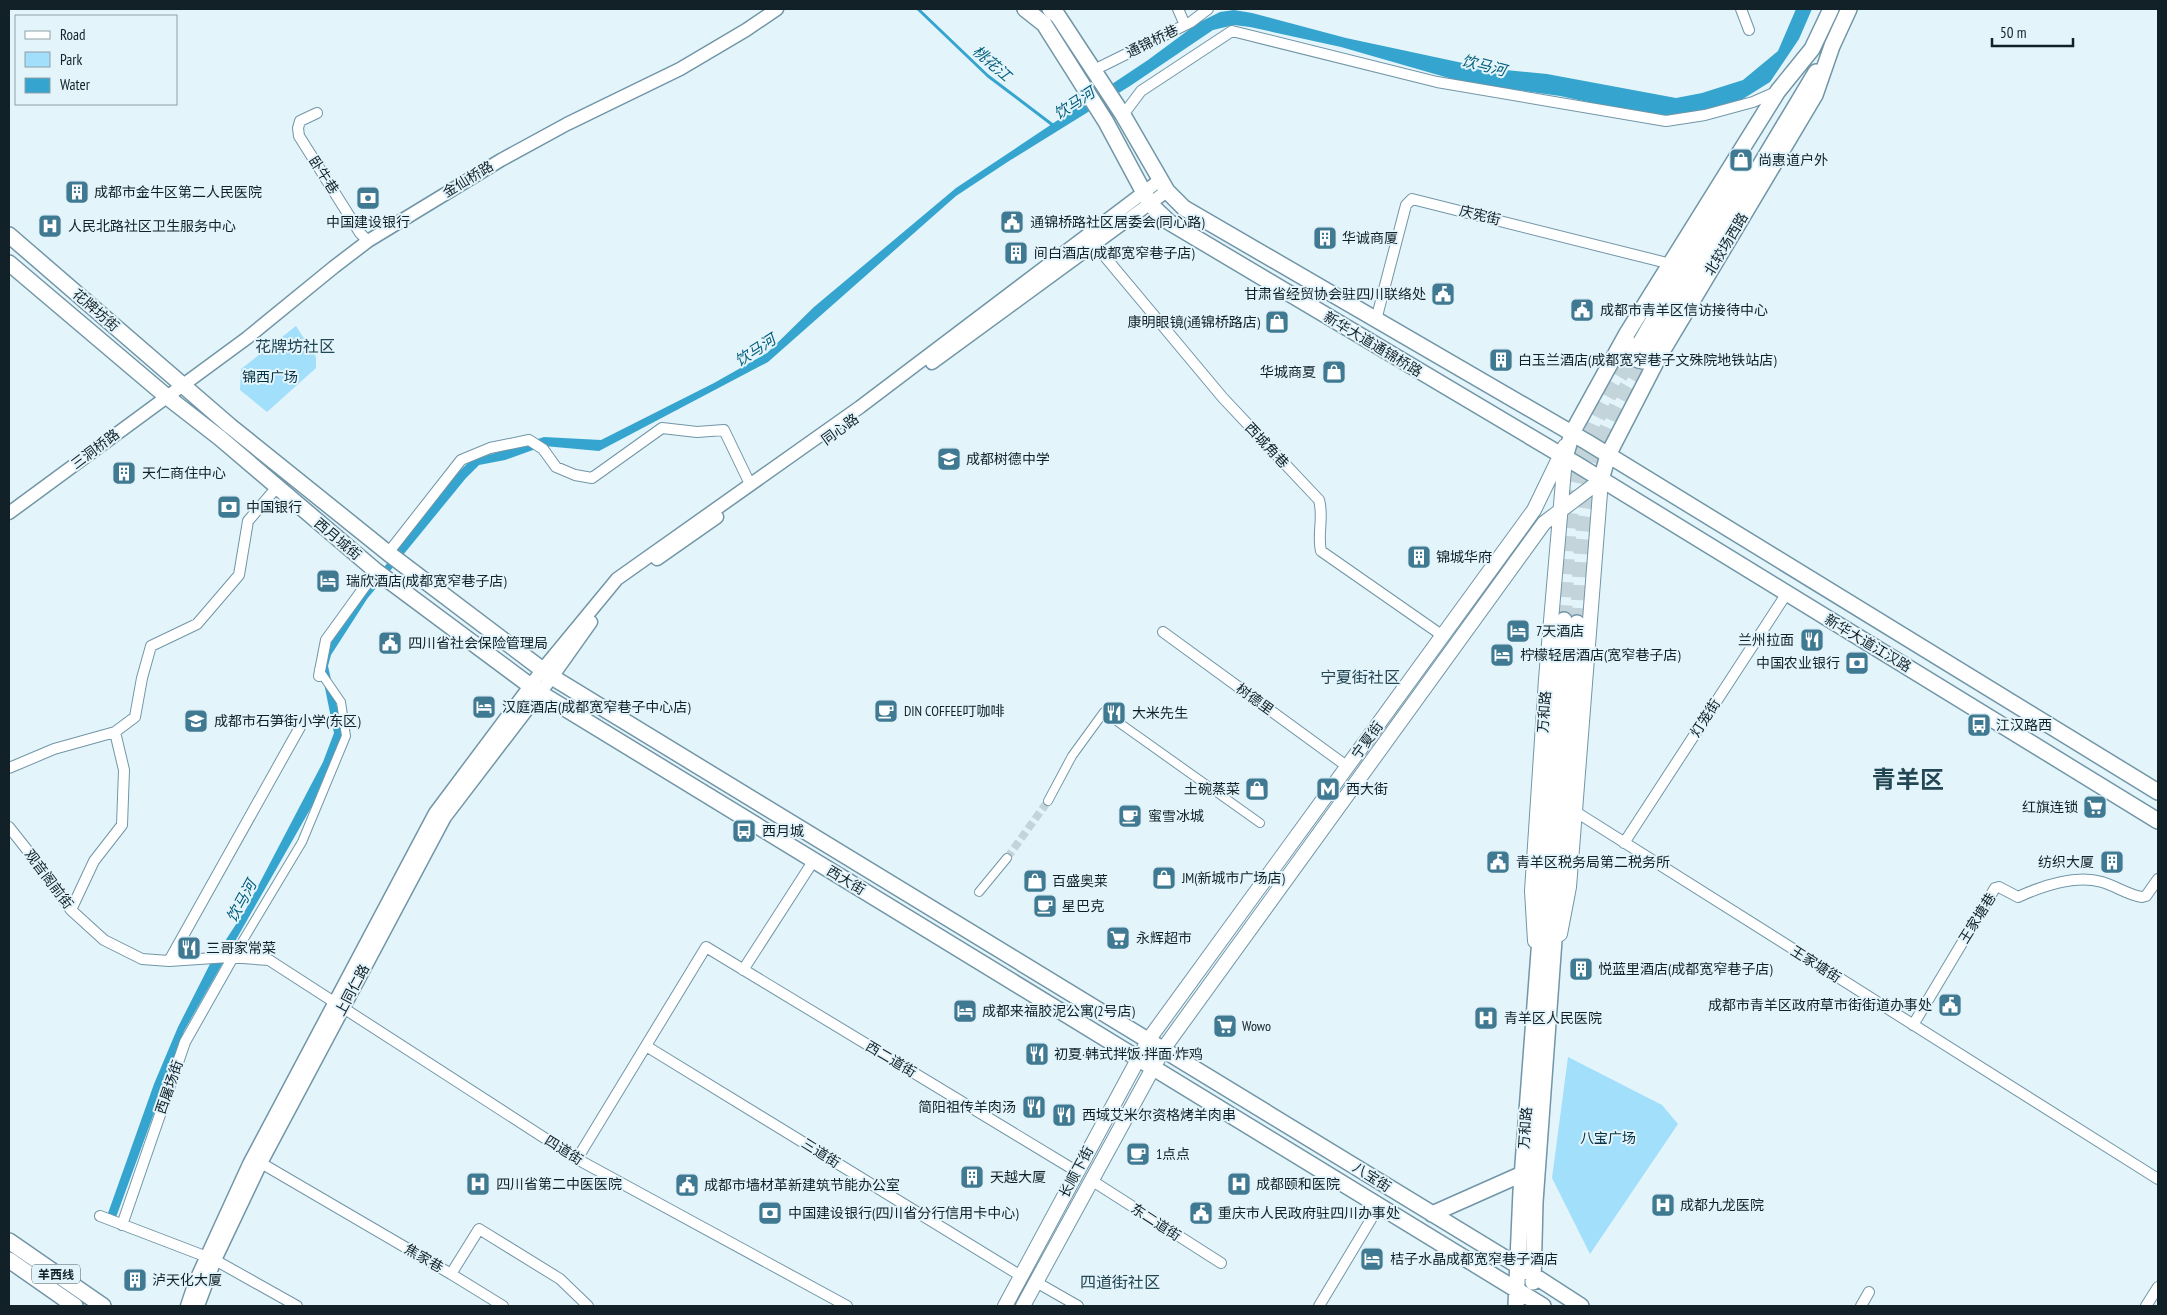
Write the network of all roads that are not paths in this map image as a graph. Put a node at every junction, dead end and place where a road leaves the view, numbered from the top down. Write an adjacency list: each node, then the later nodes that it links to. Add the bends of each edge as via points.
1 (777, 9): 20 (street, 金仙桥路, via 680,69 501,160)
2 (1025, 9): 17 (main road, 新华大道通锦桥路, via 1044,24 1106,122)
3 (1050, 9): 12 (main road)
4 (1178, 9): 9 (street)
5 (1208, 9): 9 (street, 通锦桥巷)
6 (1741, 9): 10 (street)
7 (1831, 9): 11 (main road)
8 (1849, 9): 25 (main road, 北较场西路, via 1815,95)
9 (1185, 25): 12 (street, 通锦桥巷)
10 (1749, 30)
11 (1812, 49): 13 (main road); 25 (main road)
12 (1096, 72): 15 (main road, 新华大道通锦桥路)
13 (1778, 91): 15 (street, via 1753,102 1705,115 1666,121 1438,82 1232,31 1141,91); 22 (main road)
14 (317, 113): 20 (street, 卧牛巷, via 300,121 299,136)
15 (1121, 113): 16 (main road, 新华大道通锦桥路)
16 (1163, 185): 17 (street); 23 (main road, 新华大道通锦桥路, via 1184,208)
17 (1147, 198): 19 (street); 31 (main road, 新华大道通锦桥路, via 1169,222)
18 (9, 235): 26 (main road, 花牌坊街)
19 (1091, 239): 33 (street); 41 (street, 西城角巷, via 1223,398 1319,500 1322,509 1321,551); 42 (street, 同心路, via 863,413 616,587)
20 (368, 241): 26 (street, 金仙桥路)
21 (9, 263): 27 (main road, 花牌坊街)
22 (1671, 264): 23 (street, 庆宪街, via 1412,199 1406,205); 24 (main road)
23 (1376, 320): 28 (main road, 新华大道通锦桥路)
24 (1626, 336): 25 (main road, via 1627,348 1635,358 1645,362); 28 (main road)
25 (1648, 352): 30 (main road, 北较场西路)
26 (183, 386): 27 (street, 三洞桥路); 37 (main road, 西月城街)
27 (166, 396): 34 (main road, 西月城街); 36 (street, 三洞桥路)
28 (1572, 433): 29 (main road, 新华大道通锦桥路); 31 (main road)
29 (1587, 442): 30 (main road, 新华大道江汉路)
30 (1608, 455): 32 (main road, 北较场西路); 49 (main road, 新华大道江汉路)
31 (1568, 459): 32 (main road, 新华大道江汉路); 35 (main road, 万和路); 41 (main road, 宁夏街)
32 (1601, 480): 35 (main road, 宁夏街); 39 (main road, 新华大道江汉路); 51 (main road, 万和路)
33 (750, 484): 37 (street, via 724,430 697,432 662,428 592,478 556,467 543,449 530,440 490,448 461,460); 42 (street, via 617,579)
34 (277, 487): 38 (main road, 西月城街); 46 (street, via 248,521 239,575 198,624 151,646 135,717)
35 (1561, 510): 63 (main road, 万和路, via 1532,891); 70 (main road, 宁夏街, via 1544,523)
36 (9, 513)
37 (388, 553): 42 (main road, 西月城街)
38 (376, 571): 43 (street, via 326,640); 44 (main road, 西月城街)
39 (1787, 593): 52 (main road, 新华大道江汉路); 55 (street, 灯笼街)
40 (1163, 632): 47 (street, 树德里)
41 (1442, 636): 47 (main road, 宁夏街)
42 (547, 673): 44 (street, 同心路); 68 (main road, 西大街)
43 (320, 674): 61 (street, via 341,702 346,736 302,842)
44 (535, 690): 57 (main road, 西大街); 66 (street, 上同仁路, via 445,817)
45 (300, 727): 62 (street)
46 (115, 732): 48 (street, via 54,749); 60 (street, via 124,770 122,825 94,861)
47 (1348, 767): 68 (main road, 宁夏街)
48 (9, 768)
49 (2158, 792)
50 (1048, 802): 53 (street, via 1072,756 1104,712)
51 (1576, 812): 55 (street, 王家塘街); 64 (main road, 万和路, via 1570,887)
52 (2158, 820)
53 (1260, 823)
54 (9, 827): 60 (street, 观音阁前街)
55 (1624, 843): 67 (street, 王家塘街)
56 (1007, 858): 59 (street)
57 (814, 860): 65 (street); 71 (main road, 西大街)
58 (2158, 879): 67 (street, 王家塘巷, via 2142,897 2099,881 2063,882 2039,887 2018,897 1995,888)
59 (979, 892)
60 (71, 910): 62 (street, 观音阁前街, via 104,940 142,959)
61 (231, 957): 62 (street, 观音阁前街); 66 (street, 四道街, via 269,960); 82 (street, 西屠场街, via 185,1042)
62 (169, 961)
63 (1537, 965): 64 (main road, 万和路, via 1570,621); 76 (main road, 万和路)
64 (1553, 966): 89 (main road, 万和路, via 1535,1202)
65 (743, 970): 69 (street, 西二道街, via 706,947); 75 (street, 西二道街)
66 (338, 1006): 73 (street, 四道街); 74 (street, 上同仁路); 84 (street, via 249,1164)
67 (1913, 1025): 77 (street, 王家塘街)
68 (1149, 1039): 70 (main road, 西大街); 71 (main road, 长顺下街)
69 (646, 1046): 73 (street); 90 (street, 三道街)
70 (1164, 1048): 72 (main road, 长顺下街); 80 (main road, 八宝街)
71 (1138, 1058): 72 (main road, 西大街); 75 (main road, 长顺下街)
72 (1152, 1066): 78 (main road, 长顺下街); 79 (main road, 八宝街)
73 (577, 1159): 103 (street, 四道街)
74 (261, 1163): 84 (street, 上同仁路); 88 (street, 焦家巷)
75 (1076, 1171): 90 (main road, 长顺下街)
76 (1522, 1174): 80 (main road); 87 (main road, 万和路)
77 (2158, 1179)
78 (1091, 1180): 86 (street, 东二道街); 91 (main road, 长顺下街)
79 (1379, 1206): 93 (main road, 八宝街); 107 (street)
80 (1432, 1214): 87 (main road, 八宝街)
81 (100, 1216): 82 (street)
82 (122, 1225): 84 (street)
83 (9, 1241): 97 (main road, 羊西线)
84 (211, 1258): 98 (street); 99 (street, 上同仁路); 100 (street)
85 (9, 1260): 96 (main road, 羊西线)
86 (1221, 1263)
87 (1517, 1264): 89 (main road, 八宝街); 93 (main road, 万和路)
88 (451, 1274): 101 (street); 102 (street, 焦家巷, via 479,1229 560,1279)
89 (1533, 1275): 95 (main road, 万和路); 109 (main road, 八宝街)
90 (1021, 1276): 104 (main road, 长顺下街)
91 (1036, 1282): 105 (main road, 长顺下街); 106 (street)
92 (2158, 1288): 111 (street)
93 (1516, 1290): 95 (main road, 八宝街); 108 (main road, 万和路)
94 (1870, 1292): 110 (street)
95 (1535, 1304)
96 (75, 1306)
97 (103, 1306)
98 (186, 1306)
99 (198, 1306)
100 (297, 1306)
101 (504, 1306)
102 (588, 1306)
103 (847, 1306)
104 (1005, 1306)
105 (1023, 1306)
106 (1078, 1306)
107 (1319, 1306)
108 (1516, 1306)
109 (1581, 1306)
110 (1861, 1306)
111 (2146, 1306)

